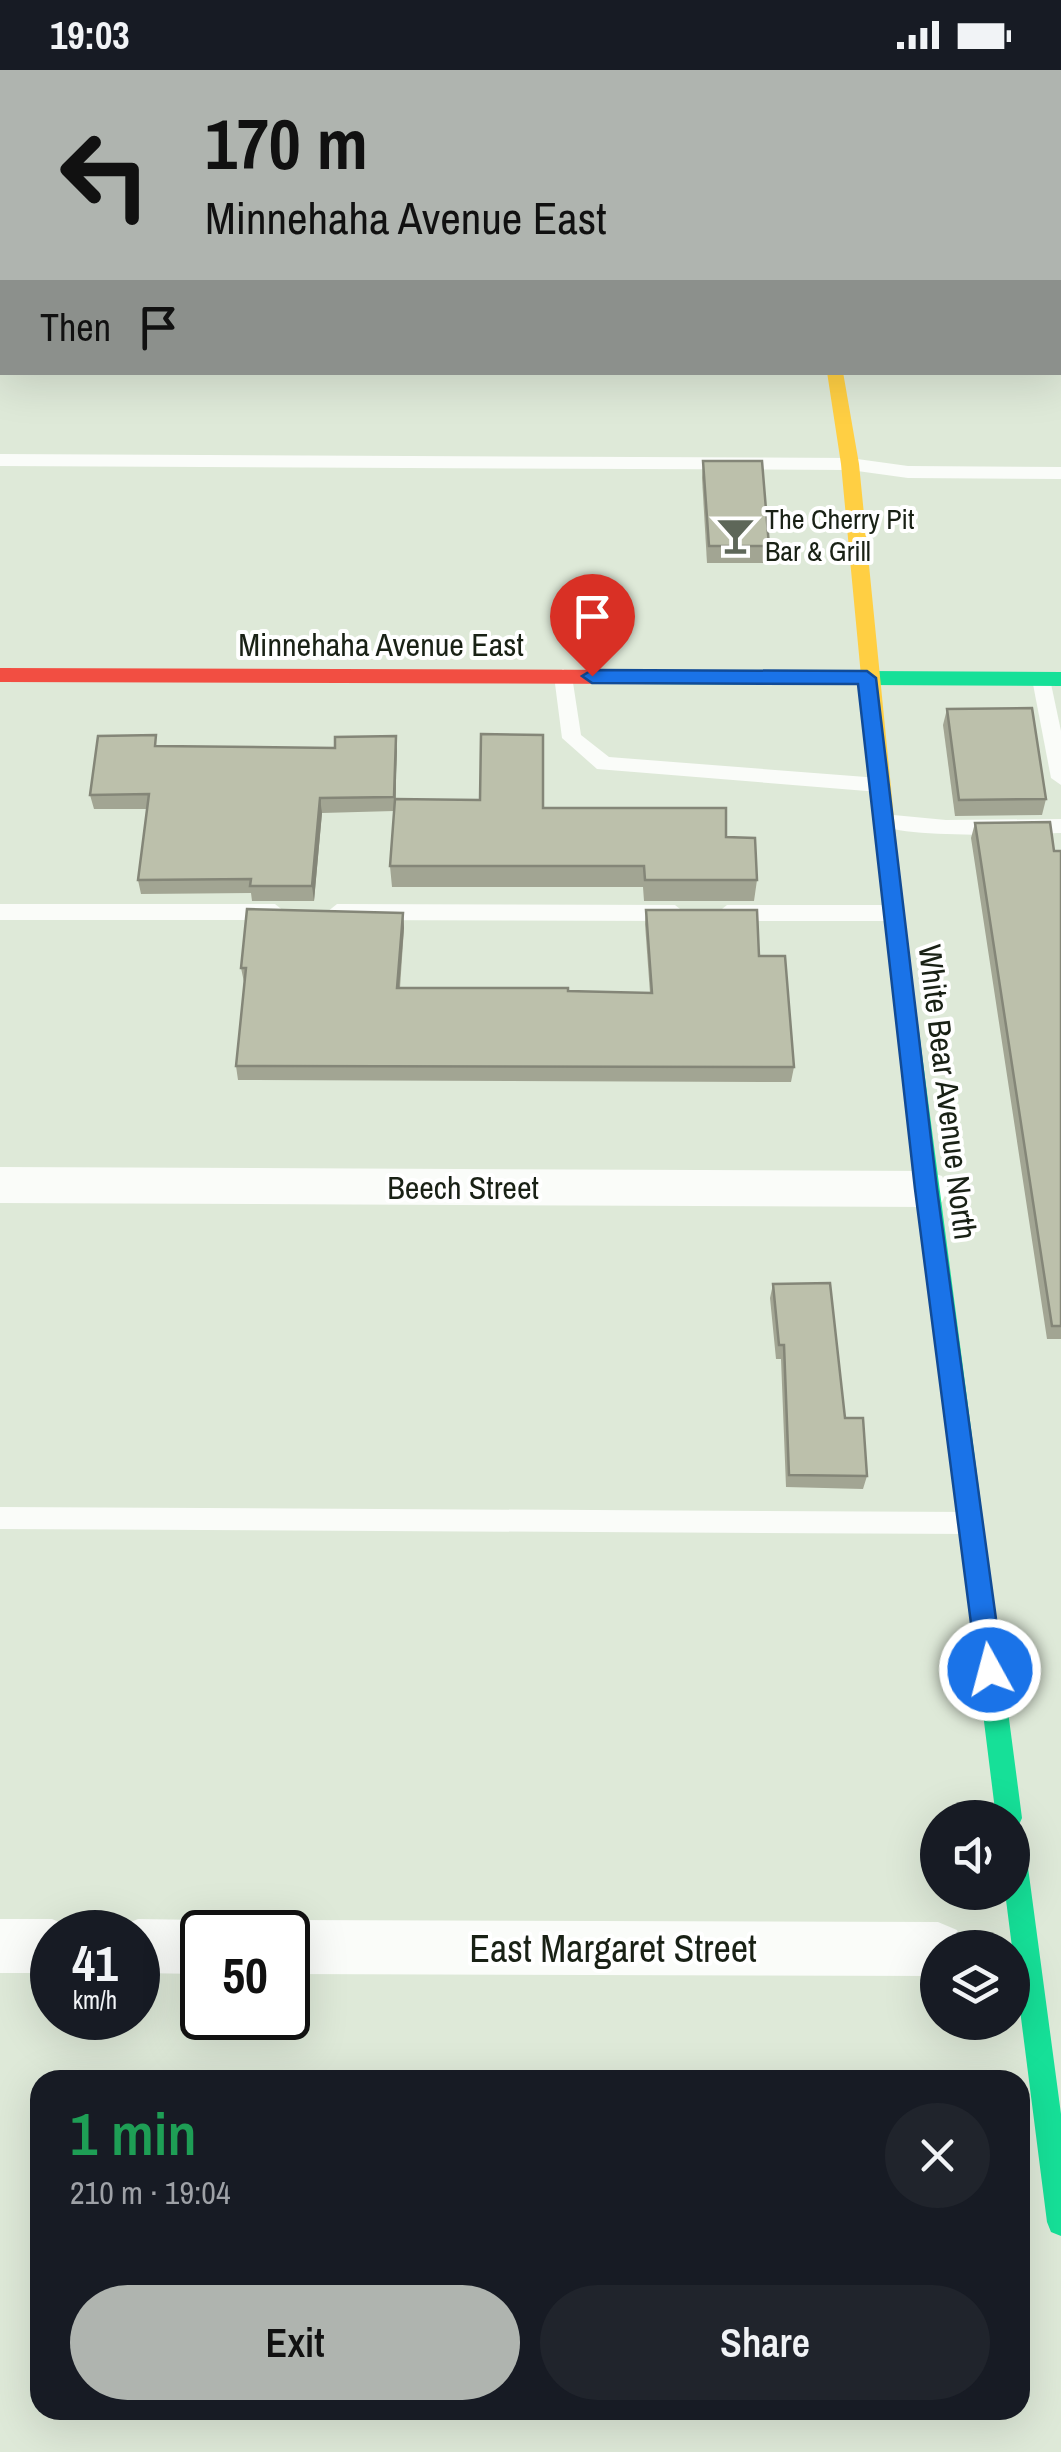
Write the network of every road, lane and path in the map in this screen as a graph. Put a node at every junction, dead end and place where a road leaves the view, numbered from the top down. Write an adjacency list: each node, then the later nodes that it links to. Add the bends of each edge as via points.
1 (835, 375): 3 (main road, White Bear Avenue North)
2 (0, 460): 3 (lane)
3 (850, 464): 4 (lane, via 908,472); 7 (main road, White Bear Avenue North)
4 (1061, 472)
5 (0, 676): 6 (main road, Minnehaha Avenue East)
6 (563, 676): 7 (main road, Minnehaha Avenue East); 10 (lane, via 572,738 604,764)
7 (867, 678): 8 (main road, Minnehaha Avenue East); 10 (main road, White Bear Avenue North)
8 (1051, 679): 9 (lane)
9 (1061, 778)
10 (879, 785): 11 (main road, White Bear Avenue North)
11 (883, 821): 12 (lane, via 946,828); 14 (main road, White Bear Avenue North)
12 (1061, 826)
13 (0, 912): 14 (lane)
14 (893, 913): 16 (main road, White Bear Avenue North)
15 (0, 1185): 16 (street, Beech Street)
16 (926, 1189): 18 (main road, White Bear Avenue North)
17 (0, 1518): 18 (lane)
18 (972, 1523): 19 (main road, White Bear Avenue North)
19 (1007, 1800)
20 (1025, 1910): 25 (main road)
21 (0, 1946): 22 (street)
22 (30, 1946)
23 (310, 1947): 24 (street, East Margaret Street)
24 (920, 1949)
25 (1033, 1949): 26 (main road)
26 (1061, 2222)

